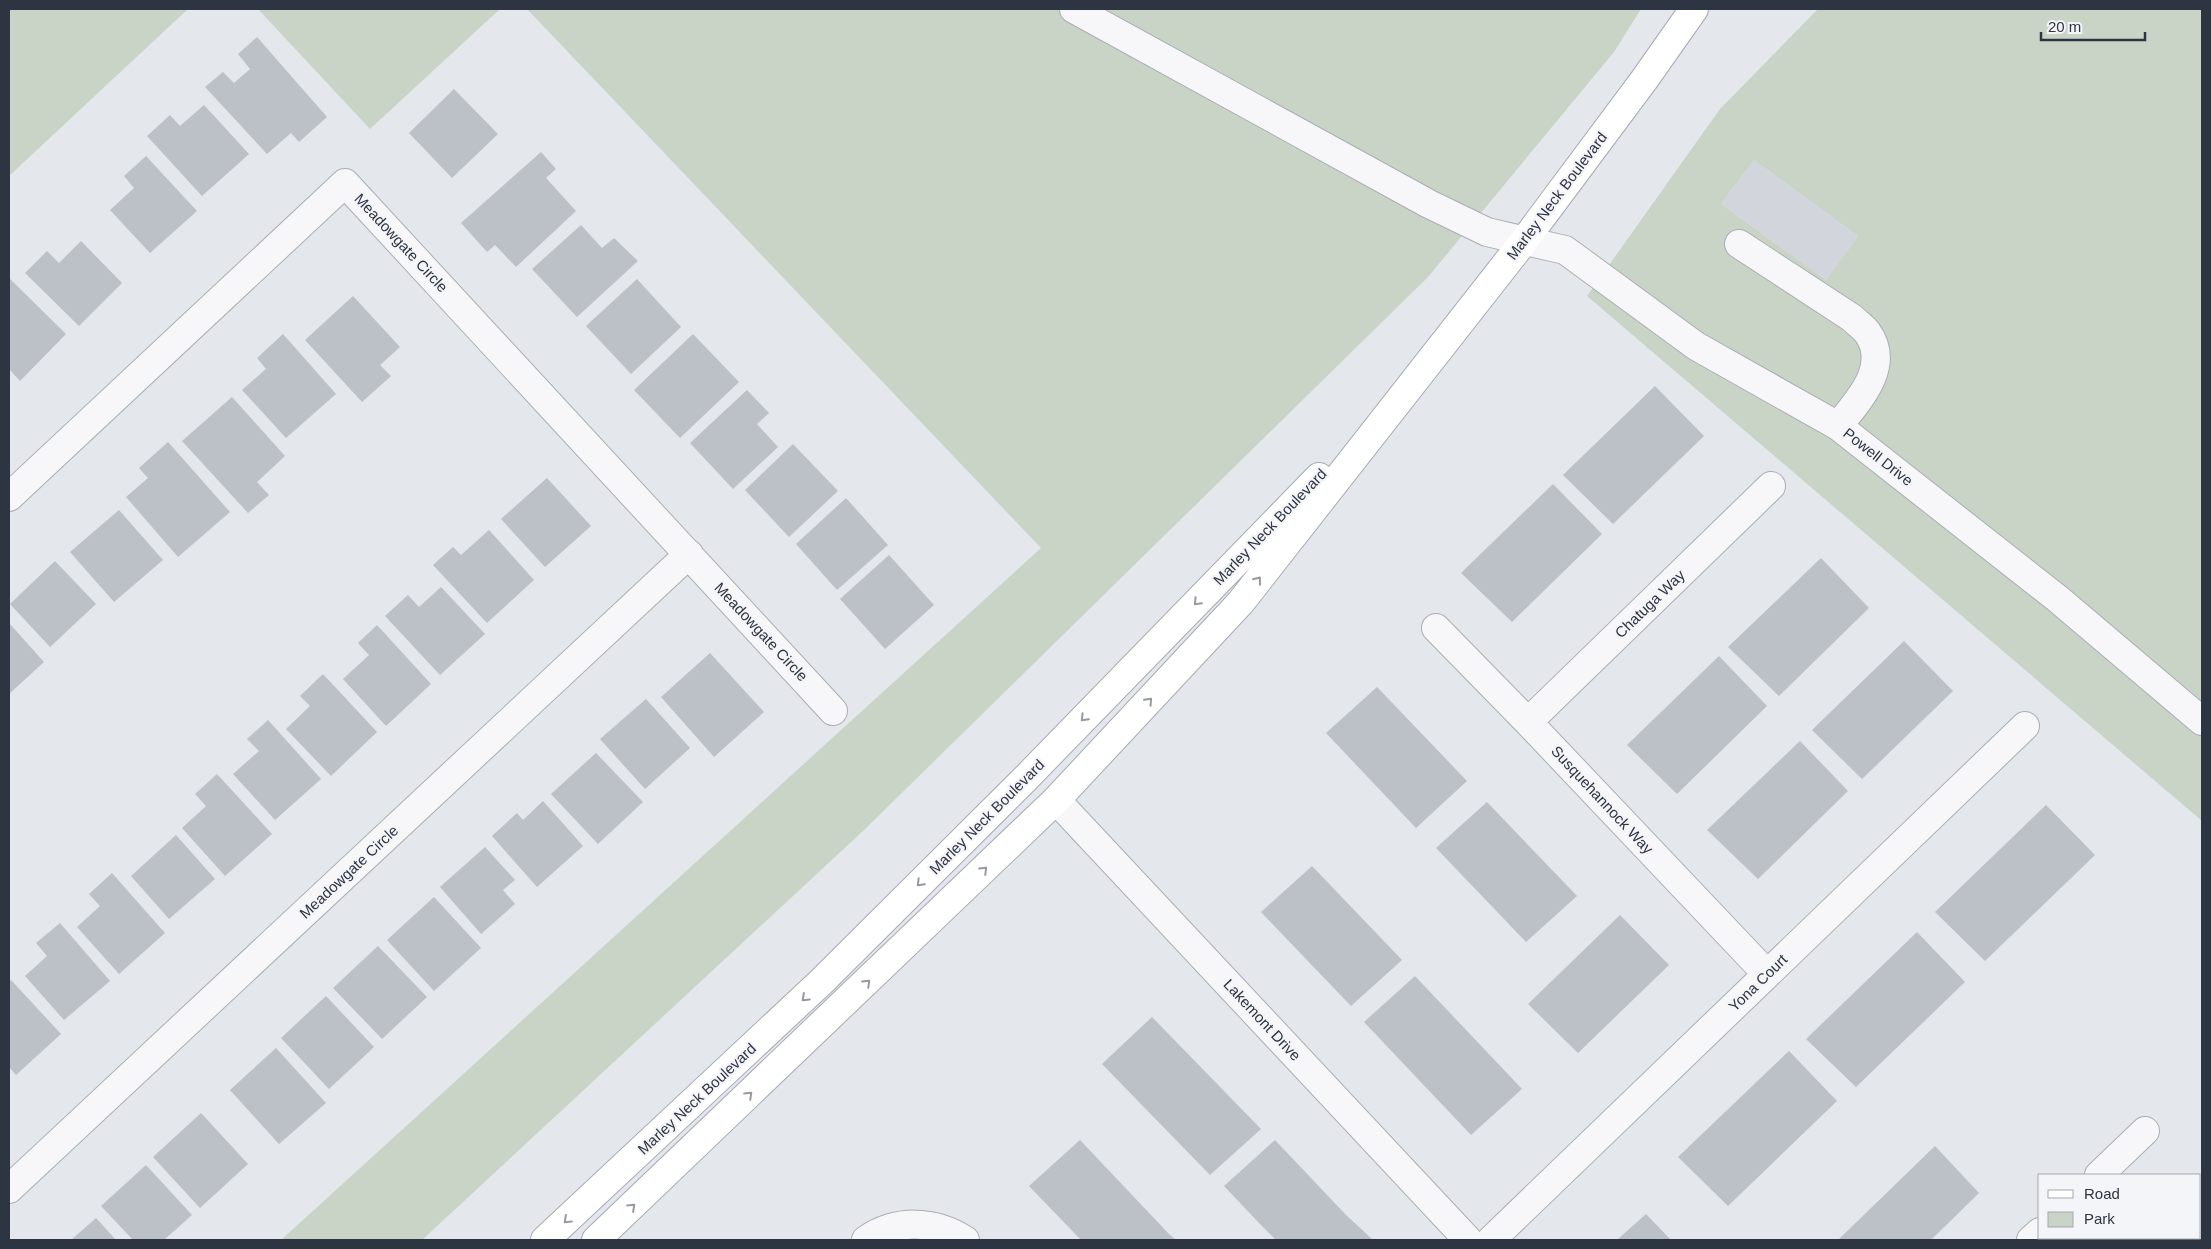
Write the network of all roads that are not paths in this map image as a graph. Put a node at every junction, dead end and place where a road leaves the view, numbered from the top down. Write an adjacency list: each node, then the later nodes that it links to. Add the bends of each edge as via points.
1 (1074, 9): 3 (street, Powell Drive, via 1429,204 1487,232)
2 (1694, 9): 3 (main road, Marley Neck Boulevard)
3 (1524, 241): 5 (main road, Marley Neck Boulevard); 6 (street, Powell Drive, via 1565,250 1696,346)
4 (1739, 244): 6 (street, via 1852,318 1867,332 1875,347 1872,377)
5 (1415, 380): 15 (main road, Marley Neck Boulevard, one-way to 5, via 1241,602); 20 (main road, Marley Neck Boulevard, one-way to 20, via 1024,780 820,982)
6 (1838, 426): 12 (street, Powell Drive, via 2058,599)
7 (1771, 486): 13 (street, Chatuga Way)
8 (9, 497): 9 (street, Meadowgate Circle, via 345,182)
9 (688, 554): 11 (street, Meadowgate Circle); 19 (street, Meadowgate Circle)
10 (1436, 628): 13 (street, Susquehannock Way)
11 (833, 711)
12 (2202, 721)
13 (1528, 722): 16 (street, Susquehannock Way)
14 (2025, 726): 16 (street, Yona Court)
15 (1056, 800): 21 (main road, Marley Neck Boulevard, one-way to 15); 24 (street, Lakemont Drive)
16 (1767, 974): 25 (street, Yona Court)
17 (2145, 1131): 18 (street)
18 (2100, 1174)
19 (9, 1189)
20 (546, 1240)
21 (596, 1240)
22 (866, 1240): 23 (street, via 877,1232 916,1224 954,1233)
23 (965, 1240)
24 (1468, 1240)
25 (1490, 1240)

